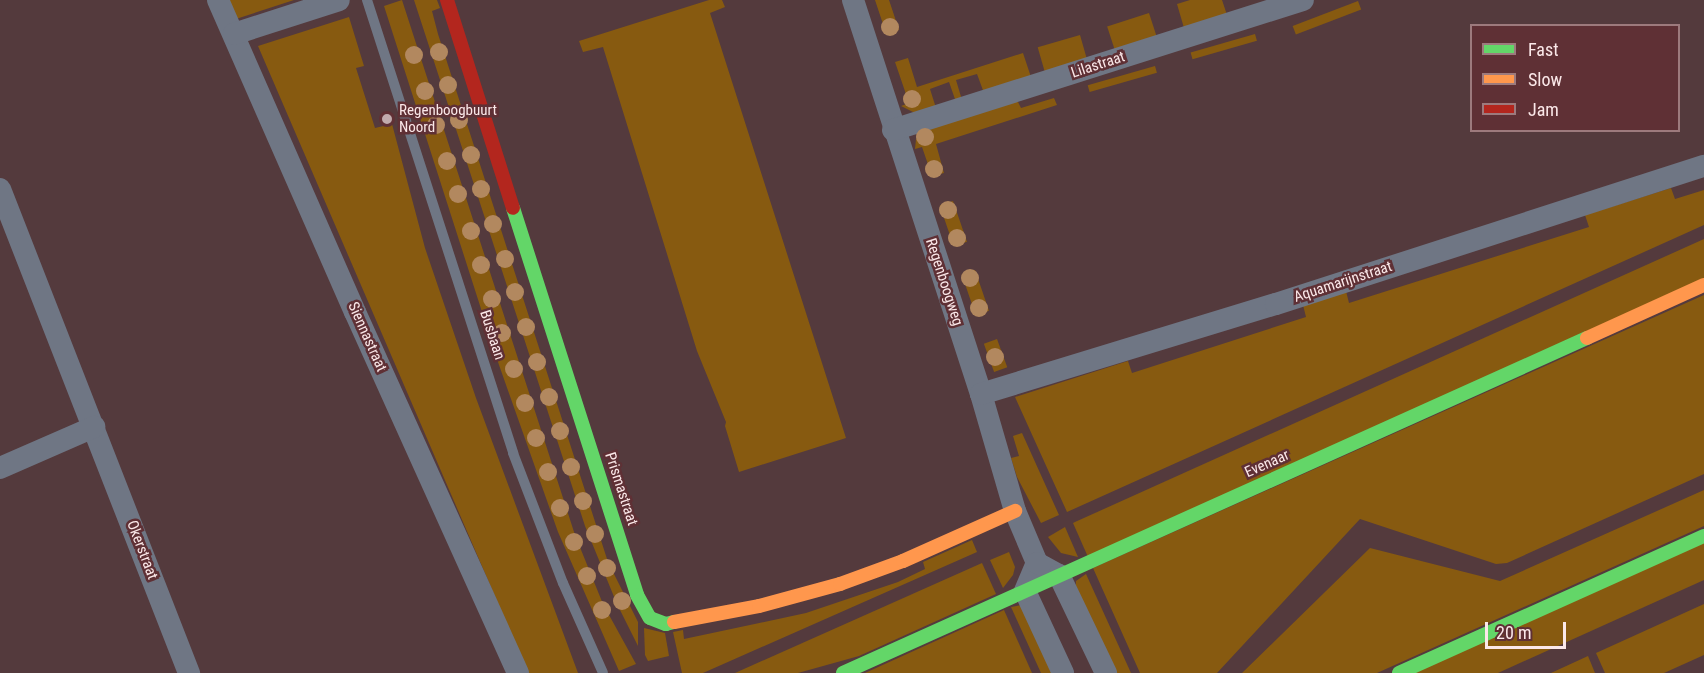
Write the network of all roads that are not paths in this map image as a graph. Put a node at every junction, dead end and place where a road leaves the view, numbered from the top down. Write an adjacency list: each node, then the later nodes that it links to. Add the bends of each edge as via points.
1 (218, 0): 7 (street, Siennastraat)
2 (339, 0): 7 (street)
3 (367, 0): 22 (lane, Busbaan, via 513,453)
4 (447, 0): 15 (main road, Prismastraat, via 637,595 650,618 666,624 759,606 840,584 903,561)
5 (853, 0): 8 (street, Regenboogweg)
6 (1303, 0): 8 (street, Lilastraat)
7 (234, 34): 21 (street, Siennastraat)
8 (893, 130): 12 (street, Regenboogweg)
9 (1704, 166): 12 (street, Aquamarijnstraat, via 1265,308)
10 (0, 189): 13 (street, Okerstraat)
11 (1704, 285): 18 (main road, Evenaar)
12 (981, 394): 15 (street, Regenboogweg)
13 (94, 427): 14 (street); 20 (street, Okerstraat)
14 (0, 468)
15 (1015, 511): 17 (street, Regenboogweg)
16 (1704, 536): 26 (main road)
17 (1037, 563): 18 (street); 19 (street)
18 (1059, 575): 19 (main road, Evenaar); 25 (street)
19 (1025, 591): 23 (main road, Evenaar); 24 (street)
20 (189, 673)
21 (519, 673)
22 (603, 673)
23 (843, 673)
24 (1064, 673)
25 (1106, 673)
26 (1399, 673)

